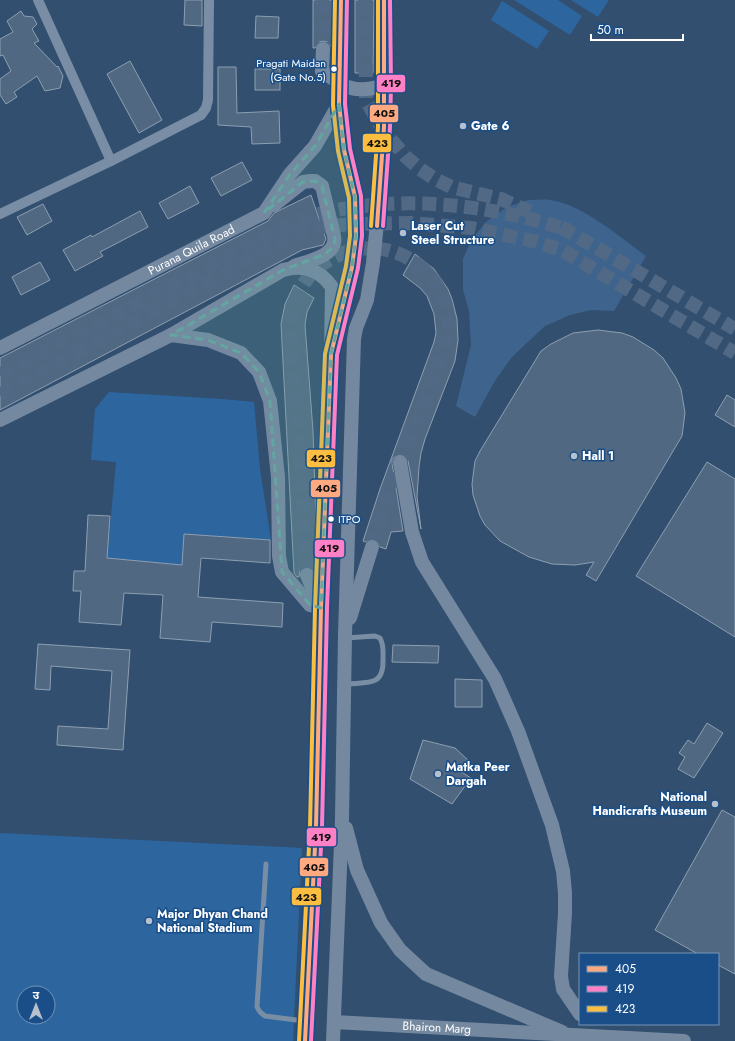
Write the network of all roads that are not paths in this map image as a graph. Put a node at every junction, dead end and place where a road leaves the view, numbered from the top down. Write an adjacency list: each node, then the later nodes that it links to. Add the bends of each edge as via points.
1 (38, 0): 9 (street)
2 (209, 0): 9 (street, via 208,100 204,111 201,115)
3 (341, 0): 6 (main road)
4 (384, 0): 7 (main road)
5 (323, 49): 6 (main road, via 322,71)
6 (340, 84): 7 (main road, via 362,91); 8 (main road)
7 (385, 85): 21 (main road, via 384,135 373,263 367,300 354,340)
8 (339, 104): 10 (main road, Purana Quila Road, via 315,146 290,174); 15 (main road, via 344,150 355,197 356,236 352,268)
9 (111, 160): 11 (street)
10 (264, 213): 12 (main road, via 303,182 315,181 322,186 335,240 333,247 325,254); 14 (main road, Purana Quila Road)
11 (0, 214)
12 (283, 270): 13 (main road); 15 (main road, via 299,267 314,270 332,287)
13 (171, 335): 16 (main road); 20 (main road, via 208,340 241,353 259,372 270,401 278,477 279,556 282,572 310,604)
14 (0, 348)
15 (331, 354): 20 (main road)
16 (0, 420)
17 (400, 462): 25 (main road, via 412,532 422,562 495,679 518,731 552,825 563,871 565,893 561,976 563,989)
18 (372, 548): 21 (main road)
19 (307, 576): 20 (main road)
20 (321, 608): 26 (main road, via 316,827)
21 (345, 636): 22 (main road); 22 (lane, via 380,638 383,643 384,671 375,681)
22 (344, 684): 23 (main road)
23 (342, 819): 27 (main road); 29 (main road, via 357,870 381,923 400,950 426,974)
24 (266, 864): 26 (lane, via 257,1007 265,1016)
25 (579, 1013)
26 (305, 1021): 31 (main road)
27 (334, 1022): 29 (main road, Bhairon Marg); 32 (main road)
28 (587, 1025): 30 (main road)
29 (570, 1036): 30 (main road, Bhairon Marg)
30 (594, 1036): 33 (main road, Bhairon Marg)
31 (305, 1041)
32 (333, 1041)
33 (684, 1041)

